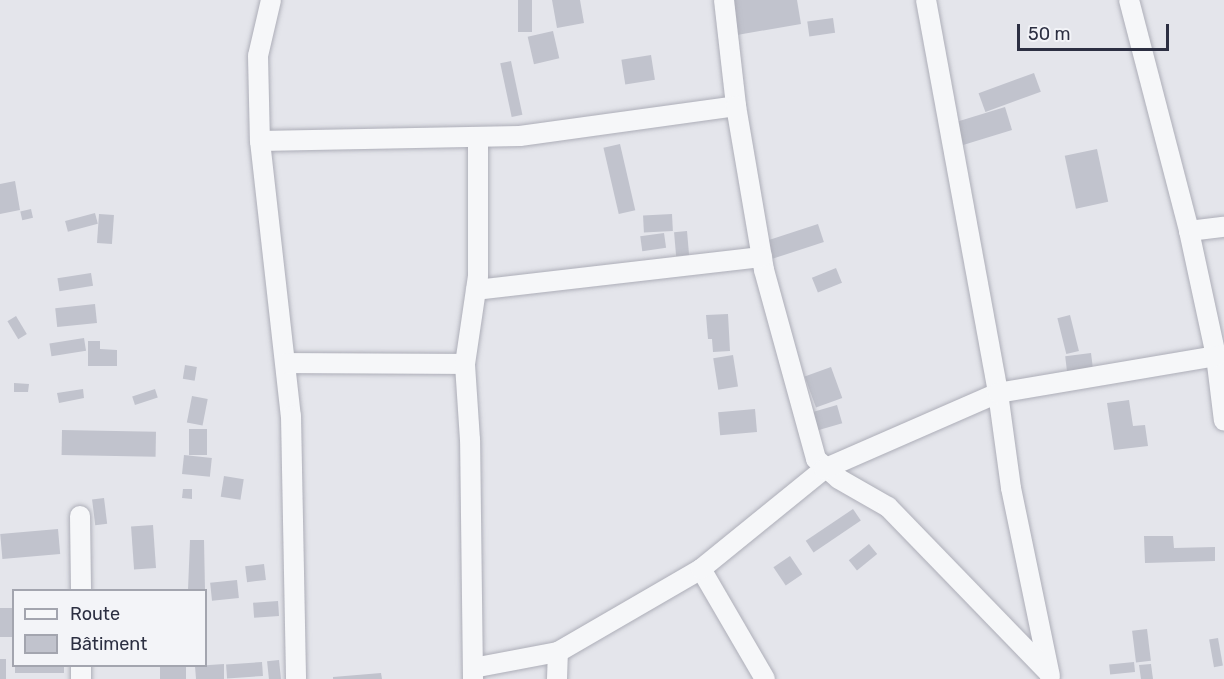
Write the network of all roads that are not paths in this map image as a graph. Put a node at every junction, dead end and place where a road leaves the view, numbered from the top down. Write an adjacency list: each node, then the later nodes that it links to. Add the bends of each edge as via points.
1 (272, 0): 7 (street, via 258,56)
2 (724, 0): 5 (street)
3 (926, 0): 15 (street)
4 (1129, 0): 9 (street)
5 (736, 106): 6 (street, via 575,129); 10 (street)
6 (478, 138): 7 (street); 11 (street)
7 (260, 141): 13 (street)
8 (1224, 227): 9 (street)
9 (1189, 231): 12 (street)
10 (762, 257): 11 (street); 17 (street, via 811,449)
11 (476, 290): 14 (street)
12 (1216, 356): 15 (street); 16 (street)
13 (286, 363): 14 (street); 24 (street, via 291,416)
14 (465, 364): 22 (street, via 470,441)
15 (998, 393): 17 (street); 23 (street, via 1011,488)
16 (1224, 421)
17 (824, 469): 19 (street); 23 (street, via 888,507)
18 (80, 516): 20 (street)
19 (701, 569): 21 (street); 26 (street)
20 (81, 589)
21 (558, 652): 22 (street); 25 (street)
22 (473, 674)
23 (1050, 676)
24 (296, 679)
25 (557, 679)
26 (765, 679)

